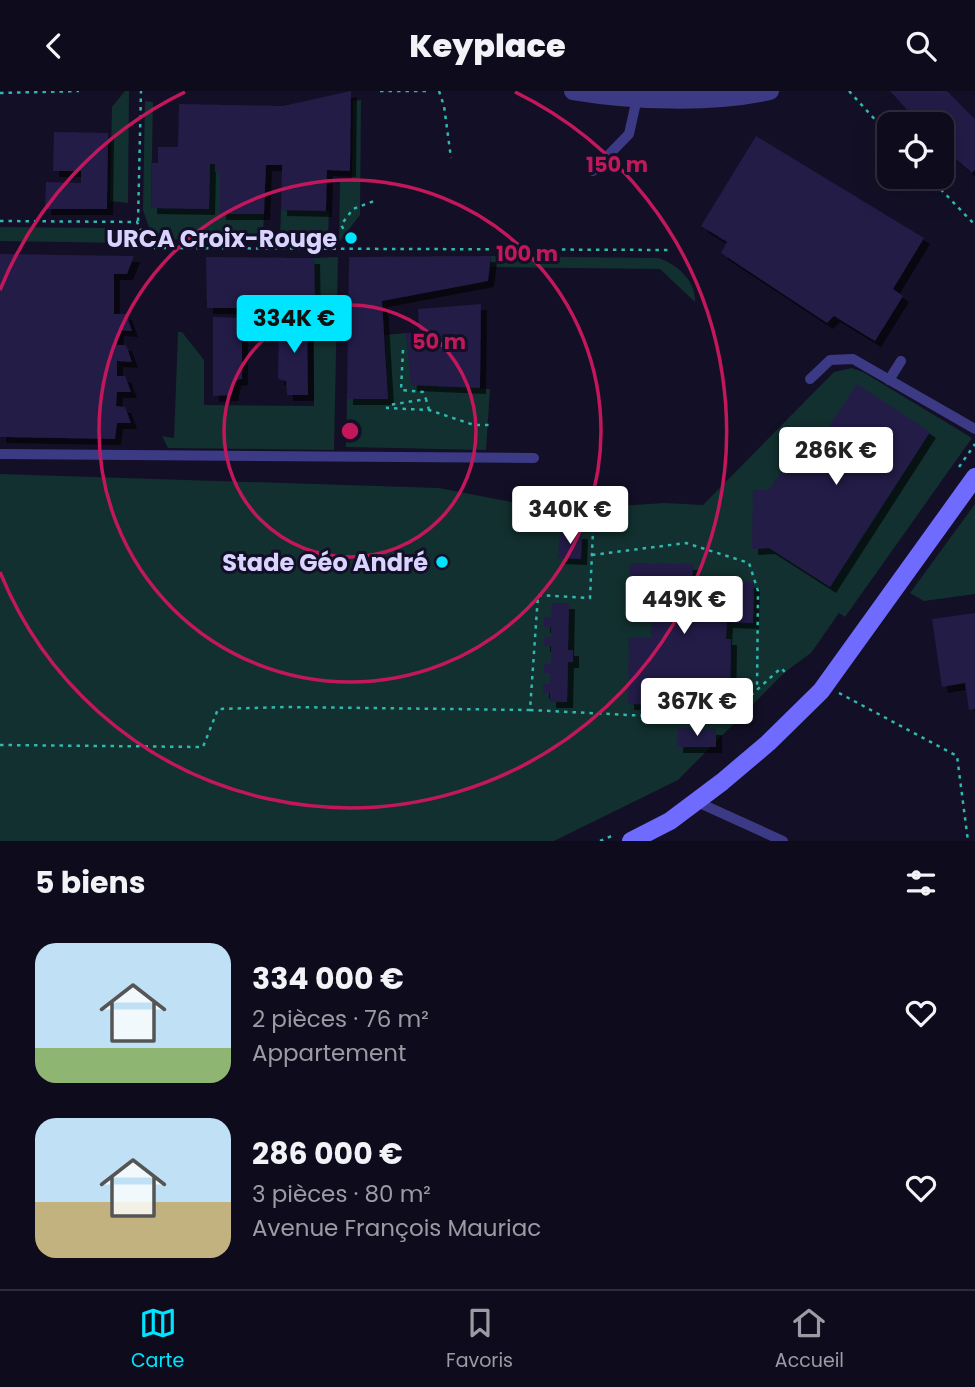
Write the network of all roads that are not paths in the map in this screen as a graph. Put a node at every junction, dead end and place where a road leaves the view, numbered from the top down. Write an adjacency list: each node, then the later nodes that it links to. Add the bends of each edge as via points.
1 (573, 91): 3 (street)
2 (770, 91): 4 (street, via 743,97)
3 (612, 95): 4 (street)
4 (638, 98): 5 (lane, via 629,134)
5 (593, 171)
6 (901, 361): 8 (lane)
7 (810, 379): 8 (lane, via 830,360 853,359)
8 (889, 380): 9 (lane)
9 (975, 429)
10 (0, 454): 11 (lane)
11 (534, 458)
12 (975, 477): 13 (street, via 825,684 768,743)
13 (695, 801): 14 (street, via 670,821); 15 (lane)
14 (626, 837)
15 (783, 841)

